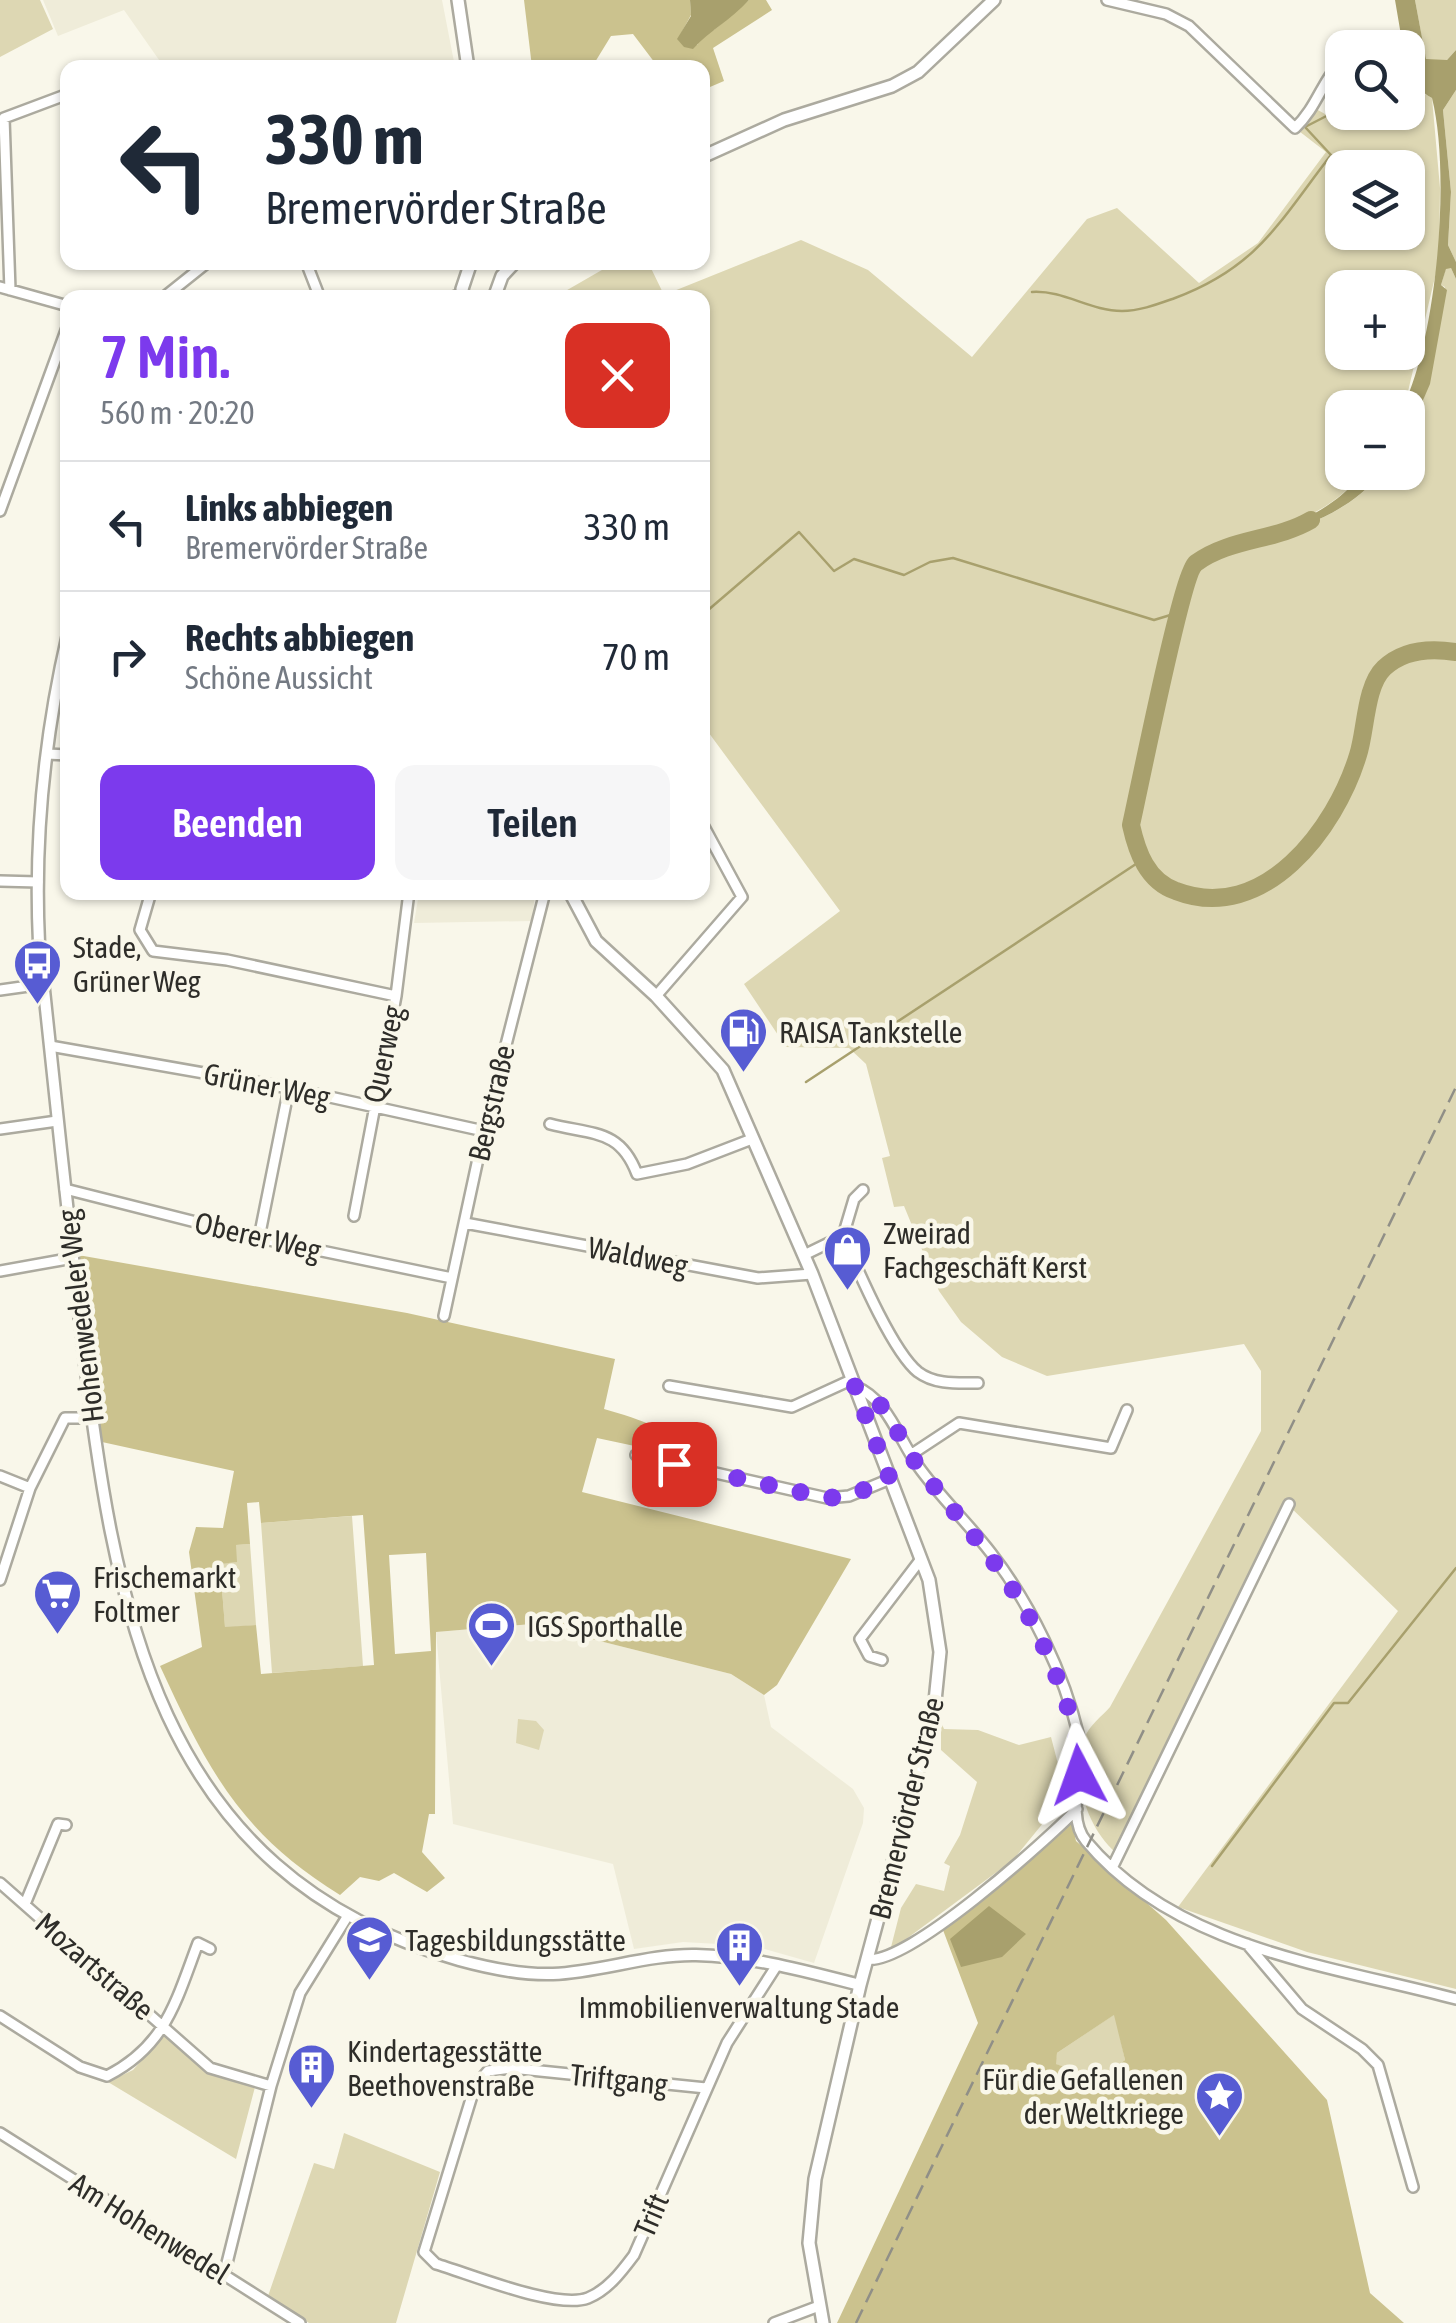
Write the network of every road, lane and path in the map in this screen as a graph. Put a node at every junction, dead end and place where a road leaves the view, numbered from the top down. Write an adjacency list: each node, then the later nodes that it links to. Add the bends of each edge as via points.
1 (458, 0): 4 (main road)
2 (994, 0): 7 (main road, via 918,72)
3 (1107, 0): 5 (street, via 1188,26 1296,128 1316,108)
4 (467, 60)
5 (1325, 82)
6 (60, 97): 9 (street, via 4,118)
7 (710, 153)
8 (198, 270): 10 (street)
9 (5, 288): 11 (street)
10 (174, 290)
11 (60, 304)
12 (60, 347): 13 (street)
13 (0, 510)
14 (60, 682): 15 (street, Hohenwedeler Weg)
15 (48, 754): 16 (street); 19 (street, Hohenwedeler Weg)
16 (60, 755)
17 (710, 838): 27 (street, via 742,897)
18 (0, 880): 19 (street)
19 (38, 882): 24 (street, Hohenwedeler Weg)
20 (149, 900): 26 (street, via 140,930 153,951)
21 (408, 900): 26 (street, Querweg)
22 (543, 900): 34 (street, Bergstraße)
23 (574, 900): 27 (main road, Bremervörder Straße, via 596,941)
24 (44, 984): 25 (street); 28 (street, Hohenwedeler Weg)
25 (0, 990)
26 (396, 996): 30 (street, Querweg)
27 (656, 996): 35 (main road, Bremervörder Straße, via 723,1070)
28 (50, 1046): 29 (street, Grüner Weg); 31 (street, Hohenwedeler Weg)
29 (290, 1088): 30 (street, Grüner Weg); 41 (street)
30 (372, 1105): 34 (street, Grüner Weg); 38 (street, Querweg)
31 (58, 1121): 33 (street); 36 (street, Hohenwedeler Weg)
32 (550, 1124): 35 (street, via 619,1141 636,1174)
33 (0, 1129)
34 (484, 1131): 39 (street, Bergstraße)
35 (752, 1139): 42 (main road, Bremervörder Straße)
36 (65, 1189): 41 (street, Oberer Weg); 43 (street, Hohenwedeler Weg)
37 (863, 1190): 40 (street)
38 (354, 1216)
39 (465, 1224): 45 (street, Waldweg, via 758,1278); 46 (street, Bergstraße)
40 (843, 1236): 42 (street); 49 (street, via 917,1371 941,1382)
41 (258, 1238): 46 (street, Oberer Weg)
42 (804, 1255): 45 (main road, Bremervörder Straße)
43 (73, 1258): 44 (street); 52 (street, Hohenwedeler Weg)
44 (0, 1271)
45 (812, 1274): 48 (main road, Bremervörder Straße)
46 (452, 1278): 47 (street, Bergstraße)
47 (444, 1316)
48 (852, 1383): 50 (street, via 792,1406); 53 (street, via 873,1394); 56 (main road, Bremervörder Straße)
49 (978, 1384)
50 (669, 1386)
51 (1127, 1410): 53 (street, via 1110,1448 959,1423)
52 (92, 1418): 57 (street, via 65,1418); 67 (street, Hohenwedeler Weg, via 108,1527 142,1660 182,1749 237,1830)
53 (912, 1454): 62 (street, via 994,1557 1040,1630 1080,1740)
54 (636, 1455): 56 (street, via 827,1498)
55 (0, 1476): 57 (street)
56 (890, 1479): 59 (main road, Bremervörder Straße)
57 (30, 1488): 60 (street)
58 (1289, 1504): 64 (street)
59 (921, 1558): 61 (street, via 860,1639 869,1656); 70 (main road, Bremervörder Straße, via 940,1652 934,1711)
60 (0, 1580)
61 (882, 1660)
62 (1077, 1809): 64 (street, via 1082,1838); 70 (street, via 955,1914)
63 (66, 1825): 66 (street, Mozartstraße, via 58,1824)
64 (1112, 1866): 68 (street, via 1161,1904)
65 (0, 1884): 66 (street, Mozartstraße)
66 (25, 1904): 75 (street, Mozartstraße)
67 (347, 1917): 71 (street, Hohenwedeler Weg, via 456,1960 552,1974 692,1955); 76 (street, via 300,1993)
68 (1246, 1942): 73 (street, via 1304,1963); 79 (street, via 1302,2009 1378,2065)
69 (210, 1949): 75 (street, Mozartstraße, via 198,1943)
70 (873, 1960): 72 (main road, Bremervörder Straße)
71 (777, 1964): 72 (street, Hohenwedeler Weg); 77 (street, Trift)
72 (860, 1985): 82 (main road, Bremervörder Straße, via 815,2179 809,2243)
73 (1456, 1999)
74 (0, 2016): 75 (street, via 80,2067 107,2076)
75 (166, 2028): 76 (street, Mozartstraße, via 210,2068)
76 (271, 2086): 81 (street)
77 (706, 2088): 80 (street, Triftgang, via 488,2071 475,2086); 80 (street, Trift, via 634,2255 588,2298 560,2300 436,2264)
78 (0, 2133): 81 (street, Am Hohenwedel)
79 (1413, 2187)
80 (424, 2252)
81 (224, 2275): 83 (street, Am Hohenwedel)
82 (819, 2306): 84 (street); 85 (main road, Bremervörder Straße)
83 (300, 2323)
84 (774, 2323)
85 (823, 2323)

